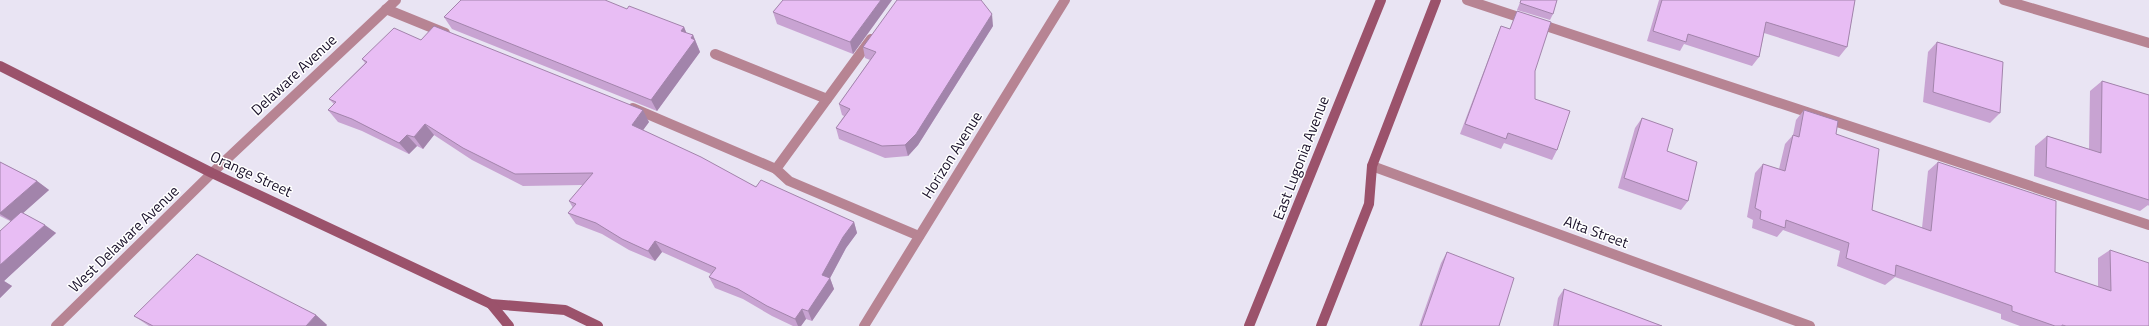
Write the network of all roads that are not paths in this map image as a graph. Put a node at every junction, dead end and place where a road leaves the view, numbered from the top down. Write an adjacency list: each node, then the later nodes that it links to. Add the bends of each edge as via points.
1 (396, 0): 7 (street, Delaware Avenue)
2 (1065, 0): 19 (street, Horizon Avenue)
3 (1381, 0): 25 (main road, East Lugonia Avenue)
4 (1436, 0): 15 (main road)
5 (1467, 0): 18 (street)
6 (2004, 0): 10 (street)
7 (386, 9): 9 (street); 17 (street, Delaware Avenue)
8 (877, 31): 13 (street)
9 (452, 36)
10 (2149, 43)
11 (715, 54): 13 (street)
12 (0, 66): 17 (main road, Orange Street)
13 (827, 99): 16 (street)
14 (622, 104): 16 (street)
15 (1372, 166): 26 (main road, via 1369,204); 27 (street, Alta Street)
16 (776, 169): 19 (street, via 789,181)
17 (212, 173): 20 (main road, Orange Street); 21 (street, West Delaware Avenue)
18 (2149, 225)
19 (919, 236): 24 (street, Horizon Avenue)
20 (491, 304): 22 (main road, Orange Street); 23 (main road, Orange Street, via 564,310)
21 (56, 326)
22 (509, 326)
23 (598, 326)
24 (864, 326)
25 (1249, 326)
26 (1321, 326)
27 (1810, 326)

